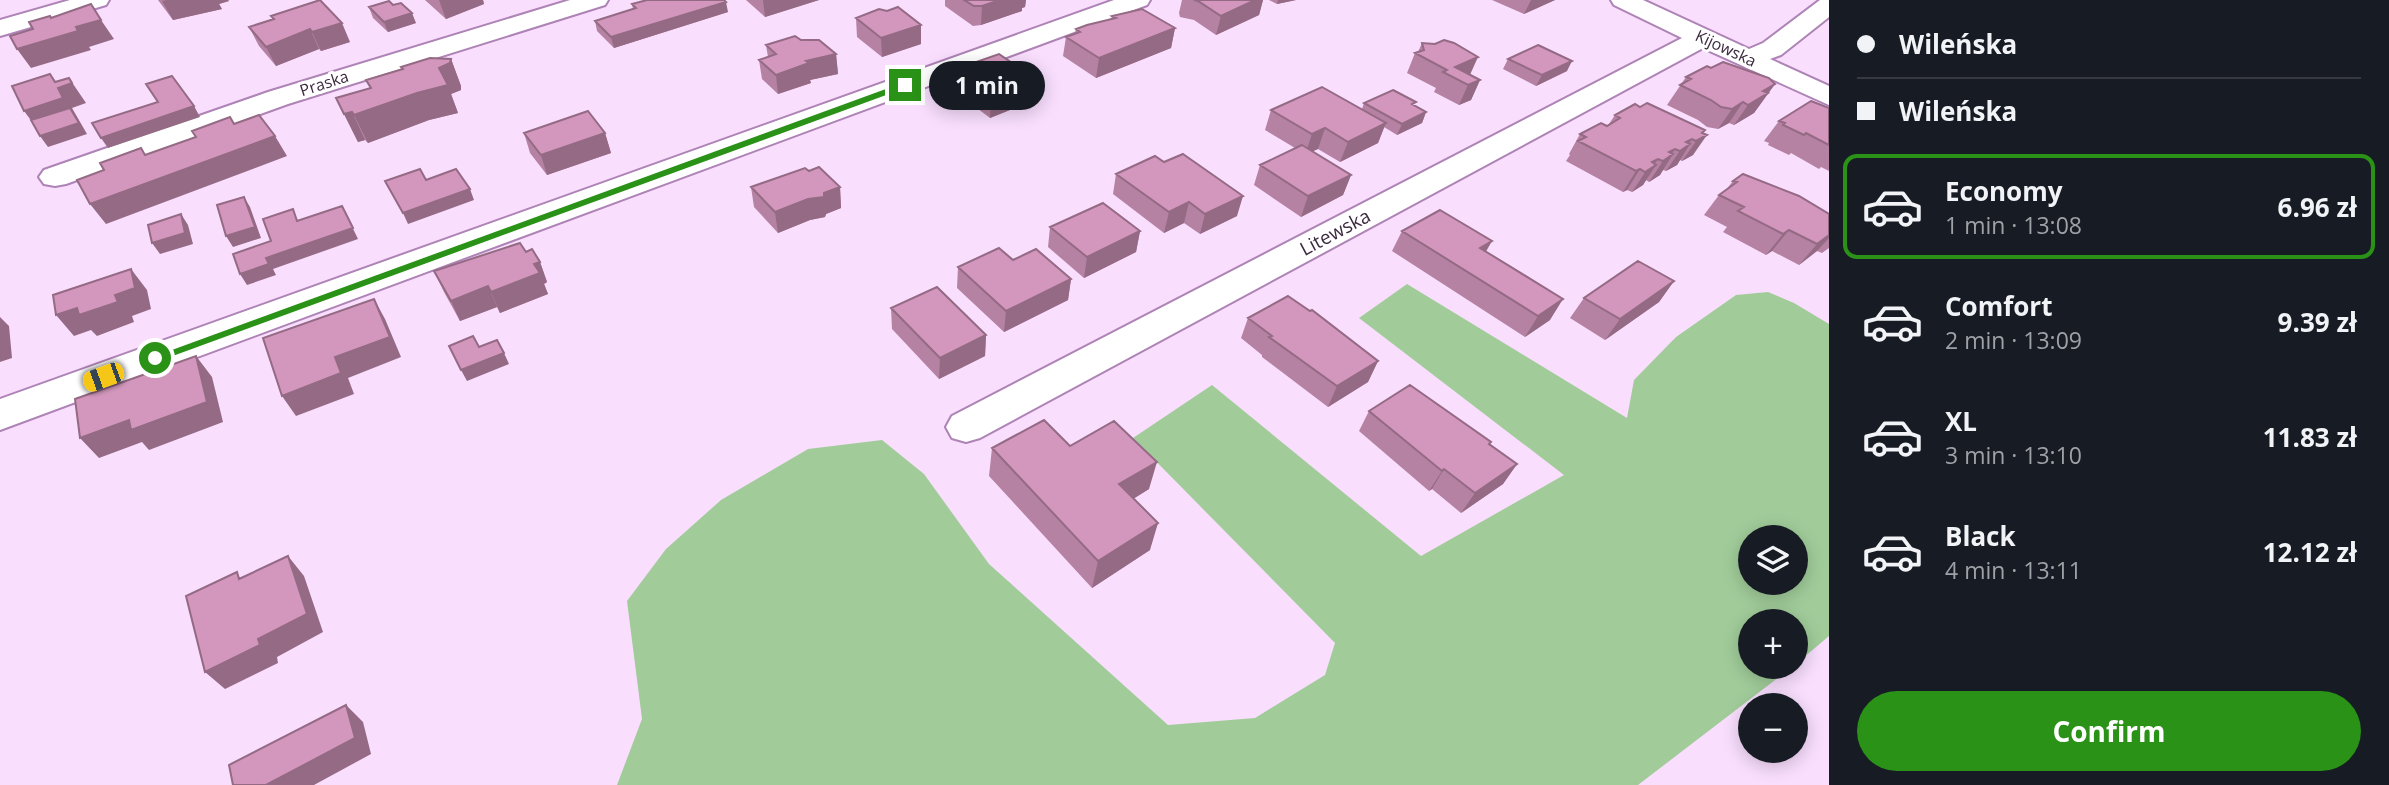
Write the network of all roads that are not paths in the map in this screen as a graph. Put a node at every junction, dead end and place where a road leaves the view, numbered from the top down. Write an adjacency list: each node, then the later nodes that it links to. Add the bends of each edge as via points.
1 (97, 0): 6 (street)
2 (596, 0): 10 (street, Praska, via 278,98)
3 (1138, 0): 11 (street)
4 (1623, 0): 7 (street, Kijowska)
5 (1829, 5): 8 (street, via 1772,49)
6 (0, 28)
7 (1704, 37): 8 (street, Kijowska); 12 (street, Litewska)
8 (1749, 58): 9 (street, Kijowska)
9 (1829, 97)
10 (55, 177)
11 (0, 415)
12 (966, 427)

